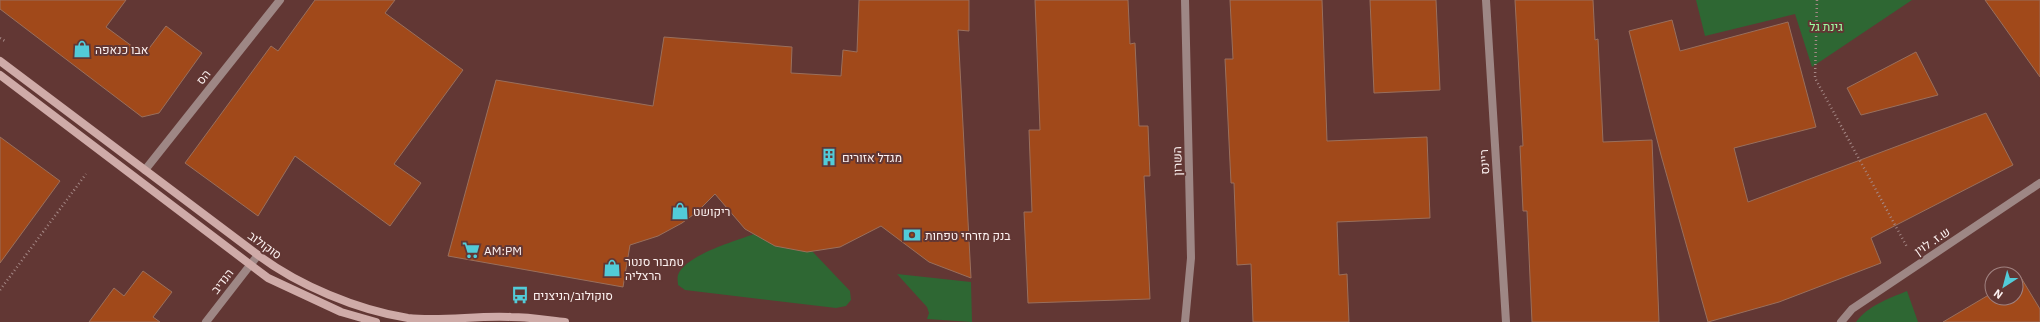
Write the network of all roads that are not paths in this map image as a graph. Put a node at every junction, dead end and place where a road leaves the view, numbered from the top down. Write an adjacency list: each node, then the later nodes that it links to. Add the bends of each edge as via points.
1 (280, 0): 6 (street, הס)
2 (1185, 0): 13 (street, השרון, via 1191,258)
3 (1486, 0): 14 (street, ריינס)
4 (0, 61): 6 (street, סוקולוב)
5 (0, 75): 9 (street, סוקולוב)
6 (145, 170): 8 (street, סוקולוב)
7 (2040, 183): 15 (street, ש.ז. לוין, via 1852,308)
8 (258, 255): 9 (street, הנדיב); 12 (street, סוקולוב, via 296,279 344,300 408,318 510,316)
9 (250, 265): 10 (street, הנדיב); 11 (street, סוקולוב, via 268,278 298,293 341,312)
10 (206, 322)
11 (376, 322)
12 (565, 322)
13 (1185, 322)
14 (1506, 322)
15 (1841, 322)

